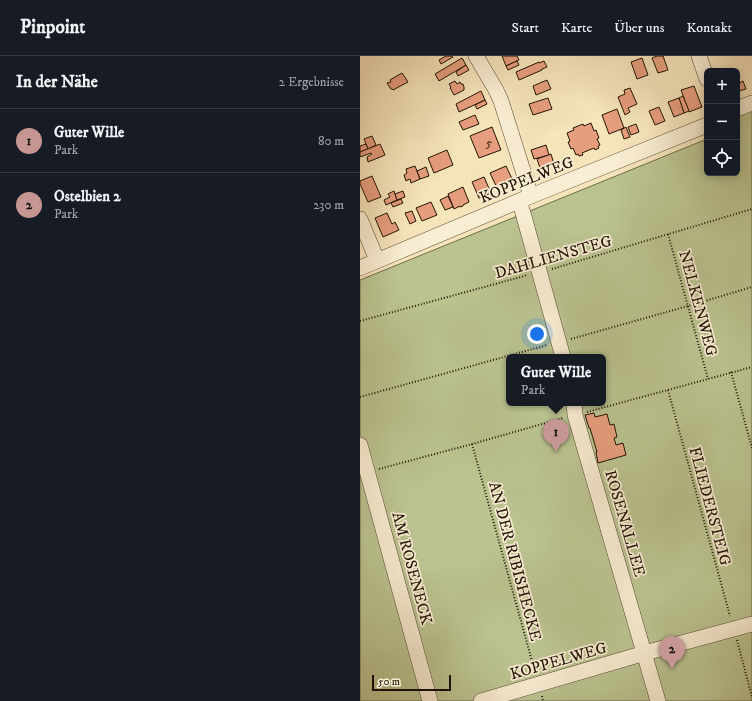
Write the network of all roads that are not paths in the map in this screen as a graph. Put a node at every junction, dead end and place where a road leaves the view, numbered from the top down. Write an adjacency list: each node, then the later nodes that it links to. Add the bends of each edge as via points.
1 (476, 56): 7 (street, via 501,101)
2 (699, 56): 3 (street)
3 (704, 70)
4 (752, 103): 5 (street)
5 (740, 108)
6 (704, 126): 7 (street, KOPPELWEG)
7 (525, 198): 9 (street, KOPPELWEG); 11 (street, via 540,272)
8 (360, 219): 9 (street)
9 (377, 260): 10 (street, KOPPELWEG)
10 (360, 268)
11 (562, 354)
12 (575, 409): 16 (street, ROSENALLEE)
13 (360, 445): 14 (street, AM ROSENECK)
14 (364, 473): 17 (street, AM ROSENECK)
15 (752, 624): 16 (street, KOPPELWEG)
16 (645, 654): 18 (street, KOPPELWEG); 19 (street, ROSENALLEE)
17 (430, 701)
18 (482, 701)
19 (658, 701)

